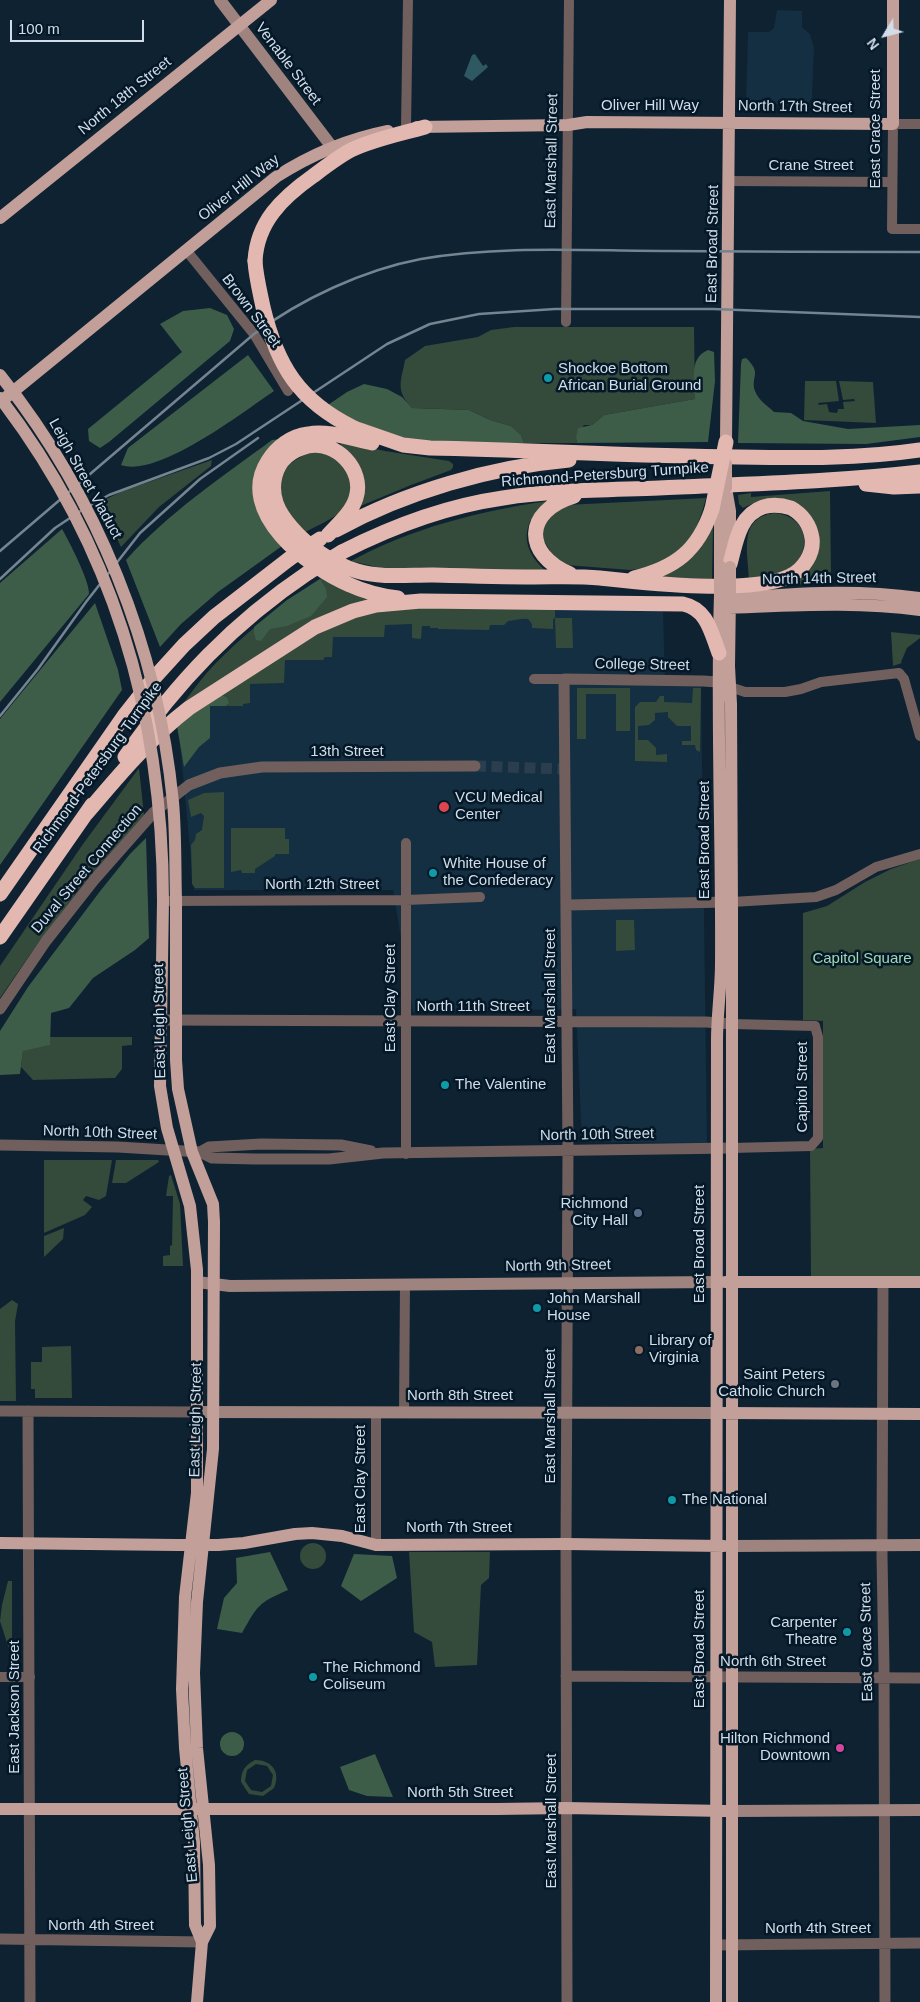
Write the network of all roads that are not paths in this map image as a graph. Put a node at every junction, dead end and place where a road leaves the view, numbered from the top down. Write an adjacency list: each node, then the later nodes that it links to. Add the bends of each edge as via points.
1 (220, 0): 7 (main road, Venable Street)
2 (271, 0): 7 (main road, North 18th Street)
3 (408, 0): 12 (street)
4 (569, 0): 9 (street, East Marshall Street)
5 (730, 0): 8 (main road, East Broad Street)
6 (893, 0): 10 (main road, East Grace Street)
7 (238, 25): 14 (main road, Venable Street); 17 (main road, North 18th Street)
8 (730, 123): 9 (main road, Oliver Hill Way); 10 (main road, North 17th Street); 15 (main road, East Broad Street)
9 (568, 124): 13 (main road, Oliver Hill Way); 20 (street, East Marshall Street)
10 (893, 124): 11 (street, North 17th Street); 16 (street, East Grace Street)
11 (920, 124)
12 (406, 127): 13 (main road, Oliver Hill Way); 14 (main road, Oliver Hill Way)
13 (425, 127): 26 (highway, bridge, via 351,150 296,188 267,219 257,242 255,262 268,328 284,367 295,384 321,409 354,428 384,440)
14 (332, 147): 19 (main road, Oliver Hill Way, via 290,168 264,186)
15 (730, 181): 16 (street, Crane Street); 25 (main road, East Broad Street)
16 (892, 182): 18 (street, East Grace Street, via 892,229)
17 (0, 218)
18 (920, 229)
19 (186, 250): 22 (street, Brown Street, via 254,334); 24 (main road, Oliver Hill Way)
20 (566, 322)
21 (0, 375): 55 (main road, Leigh Street Viaduct, bridge, via 50,446 81,500 132,615 152,684 166,753 174,816)
22 (288, 391)
23 (0, 398): 55 (main road, Leigh Street Viaduct, bridge, via 44,461 75,516 123,631 152,751)
24 (0, 402)
25 (727, 438): 33 (highway, bridge); 33 (main road, East Broad Street, bridge, via 726,488)
26 (423, 447): 28 (highway); 39 (highway, via 307,434 293,438 274,451 266,462 260,489 267,515 287,543 302,556 350,585 387,597)
27 (920, 450): 28 (highway, via 820,457)
28 (658, 456): 34 (highway, via 588,458 506,469 418,494)
29 (920, 472): 30 (highway, Richmond-Petersburg Turnpike)
30 (832, 481): 31 (highway); 32 (highway, Richmond-Petersburg Turnpike)
31 (920, 486)
32 (600, 490): 36 (highway, via 555,504 544,513 536,527 536,541 544,558); 49 (highway, Richmond-Petersburg Turnpike, bridge, via 523,495 463,506 373,537 309,572 253,613 192,670 144,730)
33 (721, 510): 35 (main road, East Broad Street); 37 (highway, via 677,561 658,572)
34 (324, 537): 36 (highway, via 356,498 357,476 335,450 311,446 289,455 280,463 275,474 274,498 284,519 297,534 348,568 389,575); 52 (highway, Richmond-Petersburg Turnpike, bridge, via 289,559 214,617 154,678)
35 (727, 566): 37 (highway, via 742,524 756,509 781,505 797,512 810,530 812,544 809,557 795,573 784,578 729,586); 40 (main road, East Broad Street, bridge)
36 (573, 576): 37 (highway)
37 (622, 581)
38 (920, 598): 40 (main road, North 14th Street, via 862,592 819,592)
39 (422, 601): 42 (highway, via 682,604 697,610 706,619); 49 (highway, via 376,606 334,618 246,670 172,720)
40 (724, 601): 41 (main road, North 14th Street, via 862,604); 42 (main road, East Broad Street); 45 (main road, East Broad Street)
41 (920, 610)
42 (719, 653): 45 (main road, East Broad Street)
43 (534, 679): 44 (street)
44 (564, 679): 45 (street, College Street); 57 (street, East Marshall Street)
45 (724, 685): 46 (street, via 744,692 785,692 821,682 899,673 904,679); 56 (main road, East Broad Street)
46 (920, 736)
47 (474, 766): 48 (street, 13th Street, via 262,767)
48 (220, 774): 59 (street, Duval Street Connection, via 177,793 144,822 46,941)
49 (86, 814): 58 (highway, Richmond-Petersburg Turnpike)
50 (406, 843): 54 (street, East Clay Street)
51 (920, 854): 56 (street, via 876,868 827,894)
52 (0, 894)
53 (480, 897): 54 (street, North 12th Street)
54 (406, 900): 55 (street, North 12th Street); 62 (street, East Clay Street)
55 (169, 901): 60 (main road, East Leigh Street); 61 (main road, East Leigh Street)
56 (726, 902): 57 (street); 64 (main road, East Broad Street); 65 (main road, East Broad Street)
57 (566, 905): 63 (street, East Marshall Street)
58 (0, 937)
59 (0, 1009)
60 (160, 1020): 61 (street, North 11th Street); 73 (main road, East Leigh Street, via 161,1095)
61 (176, 1020): 62 (street, North 11th Street); 74 (main road, East Leigh Street, via 178,1088)
62 (406, 1022): 63 (street, North 11th Street); 76 (street, East Clay Street)
63 (566, 1022): 64 (street, North 11th Street); 72 (street, East Marshall Street)
64 (718, 1022): 65 (street, North 11th Street); 71 (main road, East Broad Street)
65 (732, 1024): 66 (street, North 11th Street); 70 (main road, East Broad Street)
66 (815, 1026): 69 (street, Capitol Street, via 818,1037 818,1138)
67 (270, 1144): 74 (street, North 10th Street, via 208,1147); 75 (street, North 10th Street, via 341,1145); 77 (street)
68 (0, 1145): 73 (street, North 10th Street)
69 (811, 1146): 70 (street, North 10th Street)
70 (732, 1148): 71 (street, North 10th Street); 81 (main road, East Broad Street)
71 (716, 1149): 72 (street, North 10th Street); 80 (main road, East Broad Street)
72 (568, 1150): 76 (street, North 10th Street); 79 (street, East Marshall Street)
73 (174, 1151): 74 (street, North 10th Street); 78 (main road, East Leigh Street, via 192,1219)
74 (196, 1152): 77 (street, North 10th Street, via 212,1158); 84 (main road, East Leigh Street, via 214,1204)
75 (382, 1153): 76 (street, North 10th Street); 77 (street, North 10th Street, via 329,1159)
76 (406, 1154)
77 (255, 1159)
78 (197, 1282): 84 (main road, North 9th Street); 88 (main road, East Leigh Street)
79 (566, 1282): 80 (main road, North 9th Street); 85 (main road, North 9th Street); 90 (street, East Marshall Street)
80 (716, 1282): 81 (main road, North 9th Street); 93 (main road, East Broad Street)
81 (732, 1282): 82 (main road, North 9th Street); 94 (main road, East Broad Street)
82 (883, 1282): 83 (main road, North 9th Street); 95 (street, East Grace Street)
83 (920, 1282)
84 (214, 1285): 85 (main road, North 9th Street); 89 (main road, East Leigh Street)
85 (405, 1285): 92 (street)
86 (0, 1411): 87 (street, North 8th Street)
87 (28, 1411): 88 (street, North 8th Street); 98 (street, East Jackson Street)
88 (198, 1412): 89 (main road, North 8th Street); 121 (main road, East Leigh Street, via 197,1493 186,1597 182,1689 184,1748 194,1842 194,1925)
89 (214, 1412): 91 (main road, North 8th Street); 121 (main road, East Leigh Street, via 212,1477 197,1602 194,1661 197,1748 210,1878 210,1926)
90 (566, 1412): 92 (main road, North 8th Street); 93 (main road, North 8th Street); 99 (street, East Marshall Street)
91 (376, 1413): 92 (main road, North 8th Street); 100 (street, East Clay Street)
92 (404, 1413)
93 (716, 1413): 94 (main road, North 8th Street); 103 (main road, East Broad Street)
94 (732, 1413): 95 (main road, North 8th Street); 104 (main road, East Broad Street)
95 (882, 1413): 96 (main road, North 8th Street); 101 (street, East Grace Street)
96 (920, 1414)
97 (0, 1543): 98 (main road, North 7th Street)
98 (28, 1543): 100 (main road, North 7th Street, bridge, via 218,1545 312,1533 342,1536); 108 (street, East Jackson Street)
99 (566, 1544): 100 (main road, North 7th Street); 103 (main road, North 7th Street); 105 (street, East Marshall Street)
100 (376, 1545)
101 (882, 1545): 102 (main road, North 7th Street); 104 (main road, North 7th Street); 110 (street, East Grace Street)
102 (920, 1545)
103 (716, 1546): 104 (main road, North 7th Street); 109 (main road, East Broad Street)
104 (732, 1546): 106 (main road, East Broad Street)
105 (566, 1676): 109 (street, North 6th Street); 112 (street, East Marshall Street)
106 (733, 1676): 109 (street, North 6th Street); 110 (street, North 6th Street); 118 (main road, East Broad Street)
107 (0, 1677): 108 (street)
108 (30, 1677): 114 (street, East Jackson Street)
109 (717, 1677): 117 (main road, East Broad Street)
110 (884, 1677): 111 (street, North 6th Street); 115 (street, East Grace Street)
111 (920, 1678)
112 (566, 1808): 114 (main road, North 5th Street, bridge); 117 (main road, North 5th Street); 128 (street, East Marshall Street)
113 (0, 1809): 114 (main road, North 5th Street)
114 (30, 1809): 120 (street, East Jackson Street)
115 (884, 1810): 116 (main road, North 5th Street); 118 (main road, North 5th Street); 123 (street, East Grace Street)
116 (920, 1810)
117 (717, 1811): 118 (main road, North 5th Street); 124 (main road, East Broad Street)
118 (732, 1811): 125 (main road, East Broad Street)
119 (0, 1939): 120 (street, North 4th Street)
120 (30, 1941): 121 (street, North 4th Street); 126 (street, East Jackson Street)
121 (202, 1942): 127 (main road, East Leigh Street)
122 (920, 1943): 123 (street, North 4th Street)
123 (885, 1944): 125 (street, North 4th Street); 131 (street, East Grace Street)
124 (716, 1945): 125 (street, North 4th Street); 129 (main road, East Broad Street)
125 (732, 1945): 130 (main road, East Broad Street)
126 (30, 2002)
127 (197, 2002)
128 (567, 2002)
129 (716, 2002)
130 (732, 2002)
131 (885, 2002)

